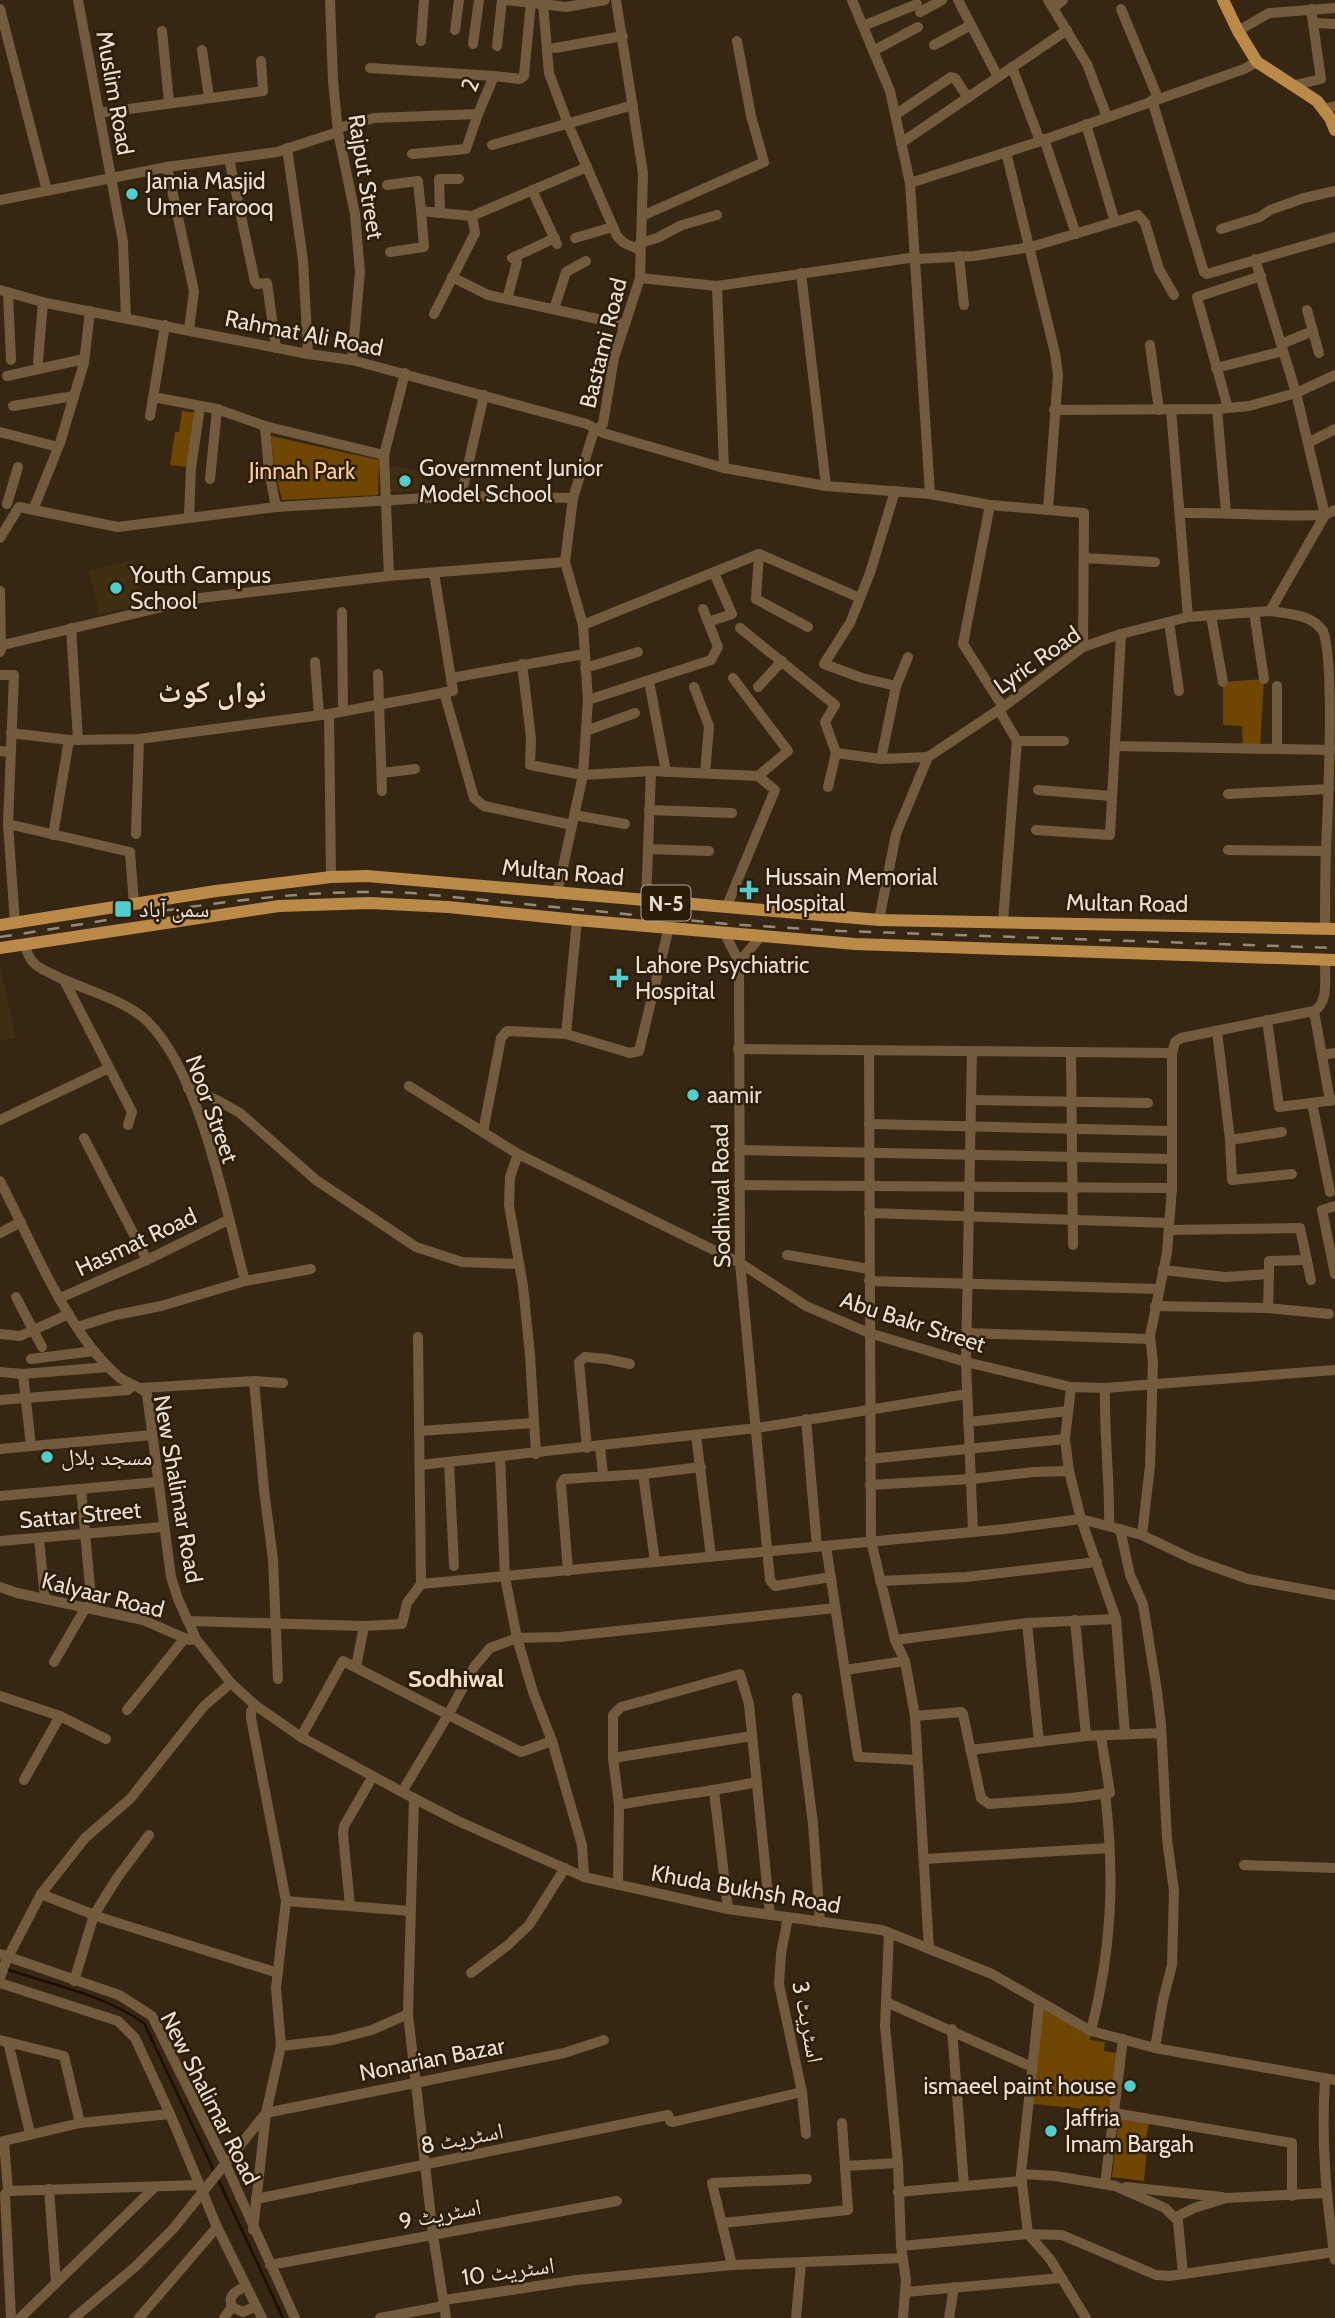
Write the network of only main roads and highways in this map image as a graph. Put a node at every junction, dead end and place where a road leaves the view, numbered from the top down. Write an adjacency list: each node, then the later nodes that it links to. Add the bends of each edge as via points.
1 (1223, 0): 2 (main road, via 1257,62)
2 (1330, 107): 3 (main road)
3 (1335, 130)
4 (450, 883): 5 (main road); 6 (main road, Multan Road / N-5, via 331,877); 7 (main road, Multan Road / N-5, via 879,920)
5 (448, 906): 8 (main road, Multan Road / N-5, via 279,906); 9 (main road, Multan Road / N-5, via 855,944)
6 (0, 925)
7 (1330, 929)
8 (0, 948)
9 (1330, 960)

